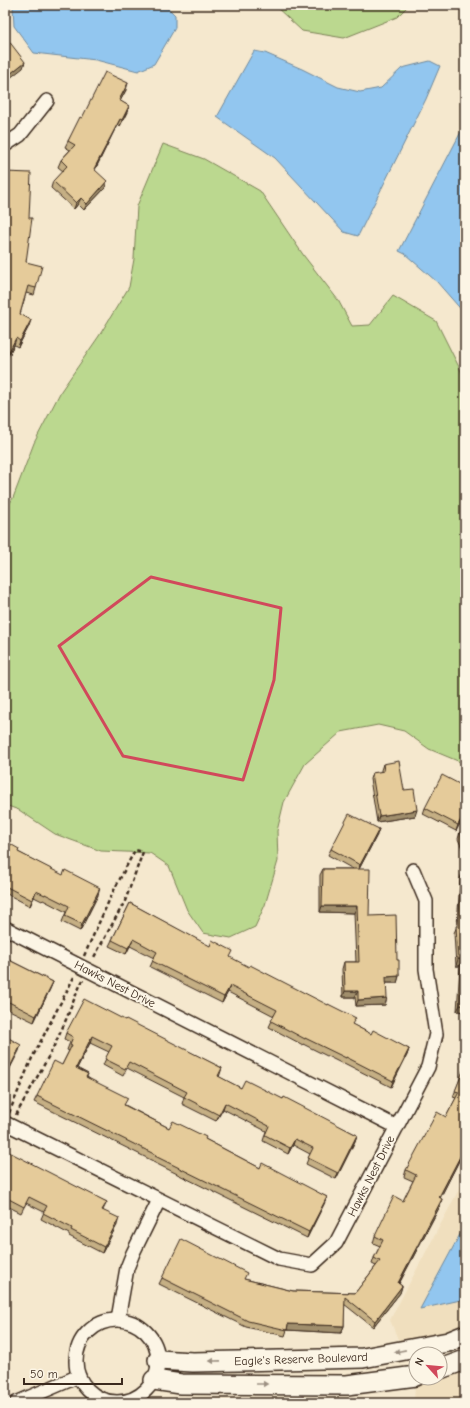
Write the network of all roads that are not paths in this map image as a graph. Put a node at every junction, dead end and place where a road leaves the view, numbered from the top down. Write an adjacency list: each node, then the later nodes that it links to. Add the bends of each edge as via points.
1 (47, 101): 2 (street, via 20,135)
2 (5, 145)
3 (413, 870): 6 (street, via 426,901 426,969 436,1034 428,1066)
4 (5, 928): 6 (street, Hawks Nest Drive)
5 (8, 1121): 7 (street, Hawks Nest Drive)
6 (397, 1127): 7 (street, Hawks Nest Drive, via 336,1243 312,1264 279,1259)
7 (159, 1200): 8 (street, via 127,1268)
8 (118, 1319): 10 (street, via 142,1327 156,1348); 13 (street, via 102,1322 89,1331 79,1344 76,1360)
9 (465, 1335): 10 (street, Eagle's Reserve Boulevard, one-way to 10, via 448,1342 363,1358 193,1362)
10 (158, 1360): 15 (street)
11 (465, 1360): 12 (street)
12 (448, 1366)
13 (79, 1376): 16 (street, via 88,1389 101,1399); 17 (street)
14 (408, 1377): 15 (street, Eagle's Reserve Boulevard, one-way to 14, via 181,1384 348,1385)
15 (154, 1380): 16 (street)
16 (133, 1401)
17 (16, 1403)

